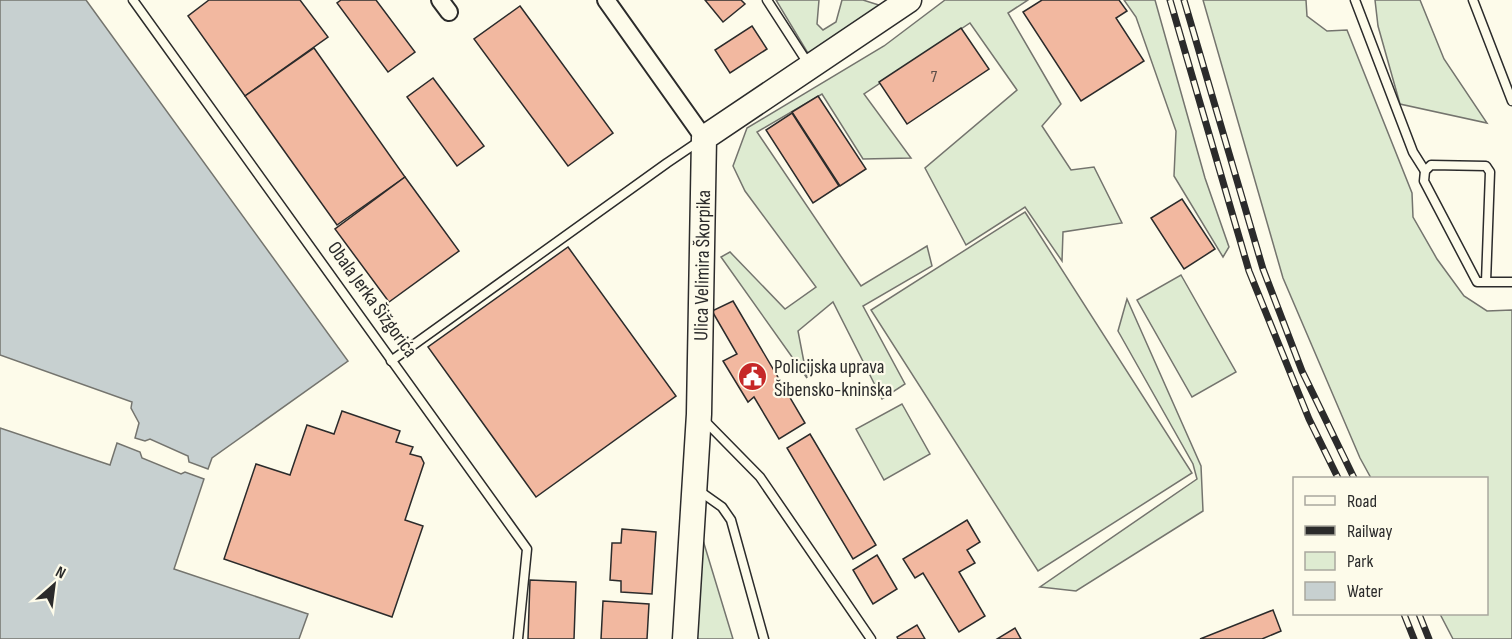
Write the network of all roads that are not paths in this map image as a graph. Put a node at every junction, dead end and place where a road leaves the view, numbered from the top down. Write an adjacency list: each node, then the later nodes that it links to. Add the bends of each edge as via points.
1 (133, 0): 13 (lane, Obala Jerka Šižgorića)
2 (606, 0): 9 (street)
3 (767, 0): 7 (lane)
4 (909, 0): 7 (street)
5 (1355, 0): 10 (lane, via 1413,152)
6 (1473, 0): 8 (lane)
7 (810, 67): 9 (street)
8 (1512, 101)
9 (704, 138): 13 (lane); 14 (street, Ulica Velimira Škorpika)
10 (1425, 171): 11 (lane, via 1424,181 1477,282); 11 (lane, via 1431,165 1486,166 1490,172)
11 (1486, 282): 12 (lane)
12 (1512, 282)
13 (391, 361): 16 (lane, Obala Jerka Šižgorića, via 526,549)
14 (699, 414): 15 (street, Ulica Velimira Škorpika); 19 (lane, via 760,477)
15 (695, 488): 17 (street, Ulica Velimira Škorpika); 18 (lane, via 722,507 731,520)
16 (518, 639)
17 (686, 639)
18 (764, 639)
19 (872, 639)

